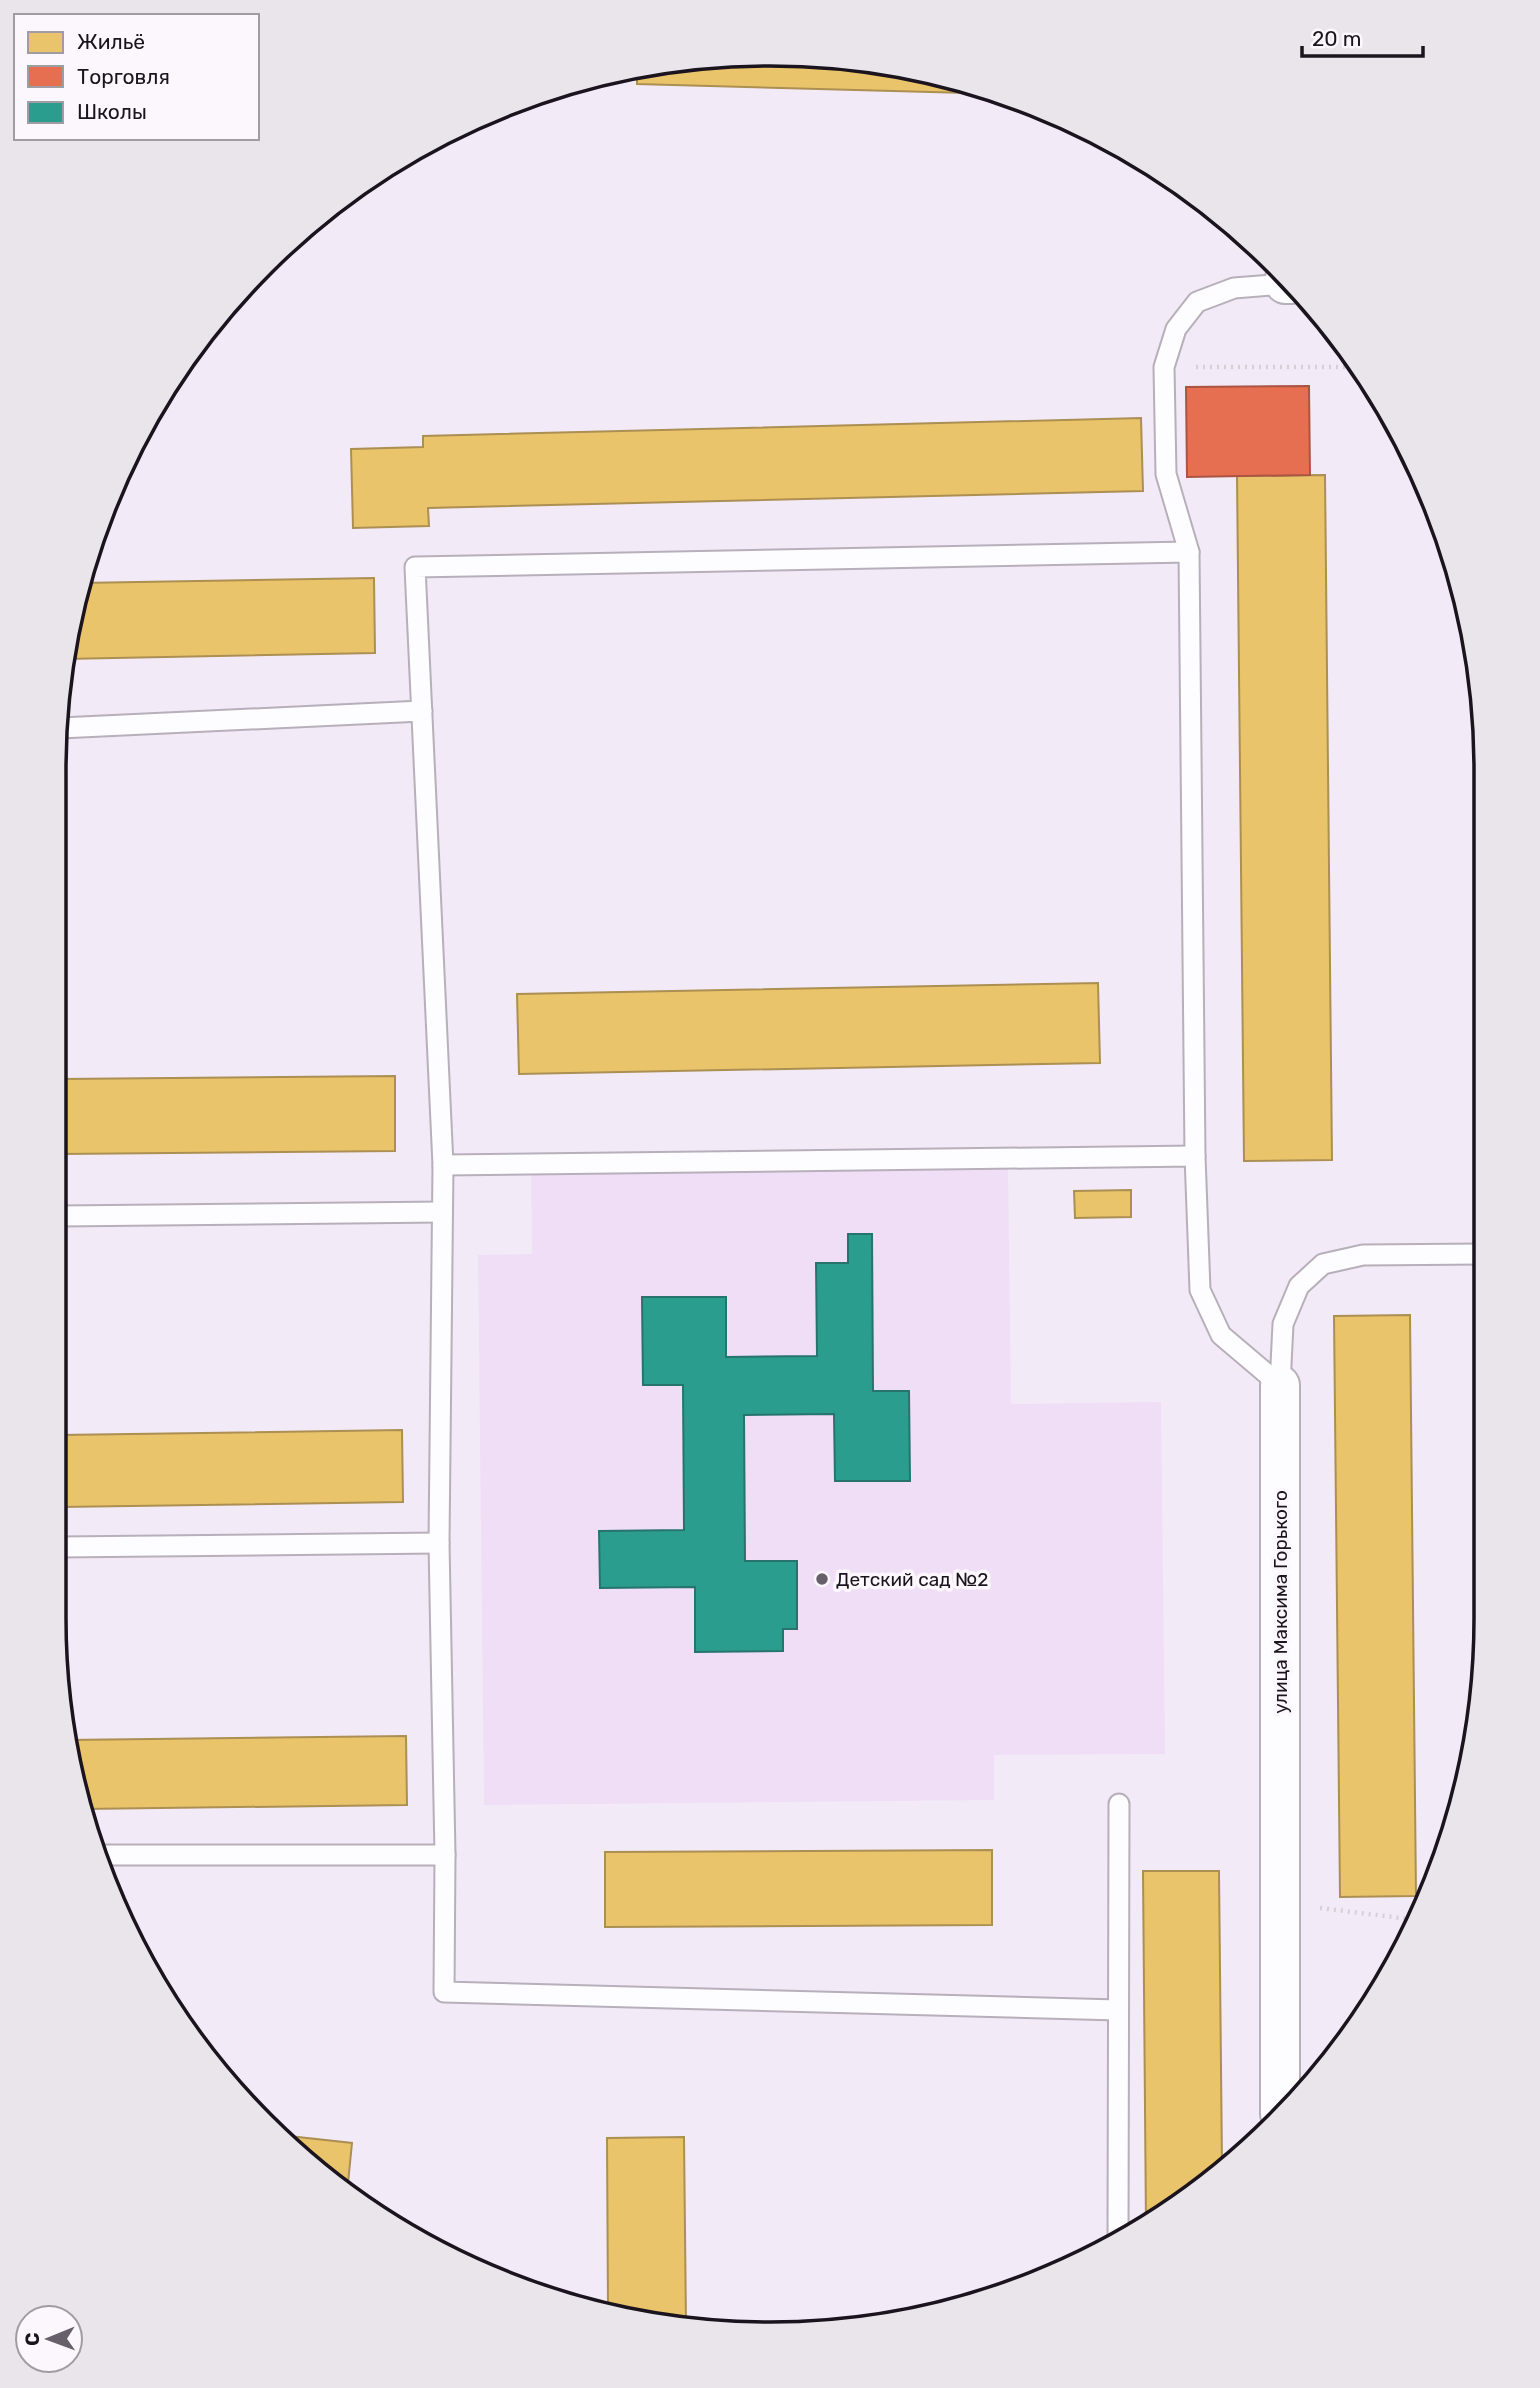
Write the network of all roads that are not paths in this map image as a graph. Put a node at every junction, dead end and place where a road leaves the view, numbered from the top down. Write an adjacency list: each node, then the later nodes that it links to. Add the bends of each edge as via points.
1 (1277, 283): 2 (lane, via 1234,288 1198,302 1176,329 1164,367 1166,474)
2 (1189, 552): 3 (lane, via 415,567); 5 (lane)
3 (422, 710): 4 (lane); 6 (lane)
4 (68, 728)
5 (1195, 1156): 6 (lane); 10 (lane, via 1200,1290 1221,1335)
6 (443, 1165): 7 (lane)
7 (442, 1212): 8 (lane); 11 (lane)
8 (66, 1216)
9 (1474, 1254): 10 (lane, улица Максима Горького, via 1363,1255 1323,1264 1299,1286 1283,1324)
10 (1280, 1385): 17 (street, улица Максима Горького)
11 (439, 1544): 12 (lane); 15 (lane)
12 (66, 1547)
13 (1119, 1804): 16 (lane)
14 (108, 1855): 15 (lane)
15 (445, 1855): 16 (lane, via 444,1992)
16 (1118, 2010): 18 (lane)
17 (1280, 2102)
18 (1118, 2229)

